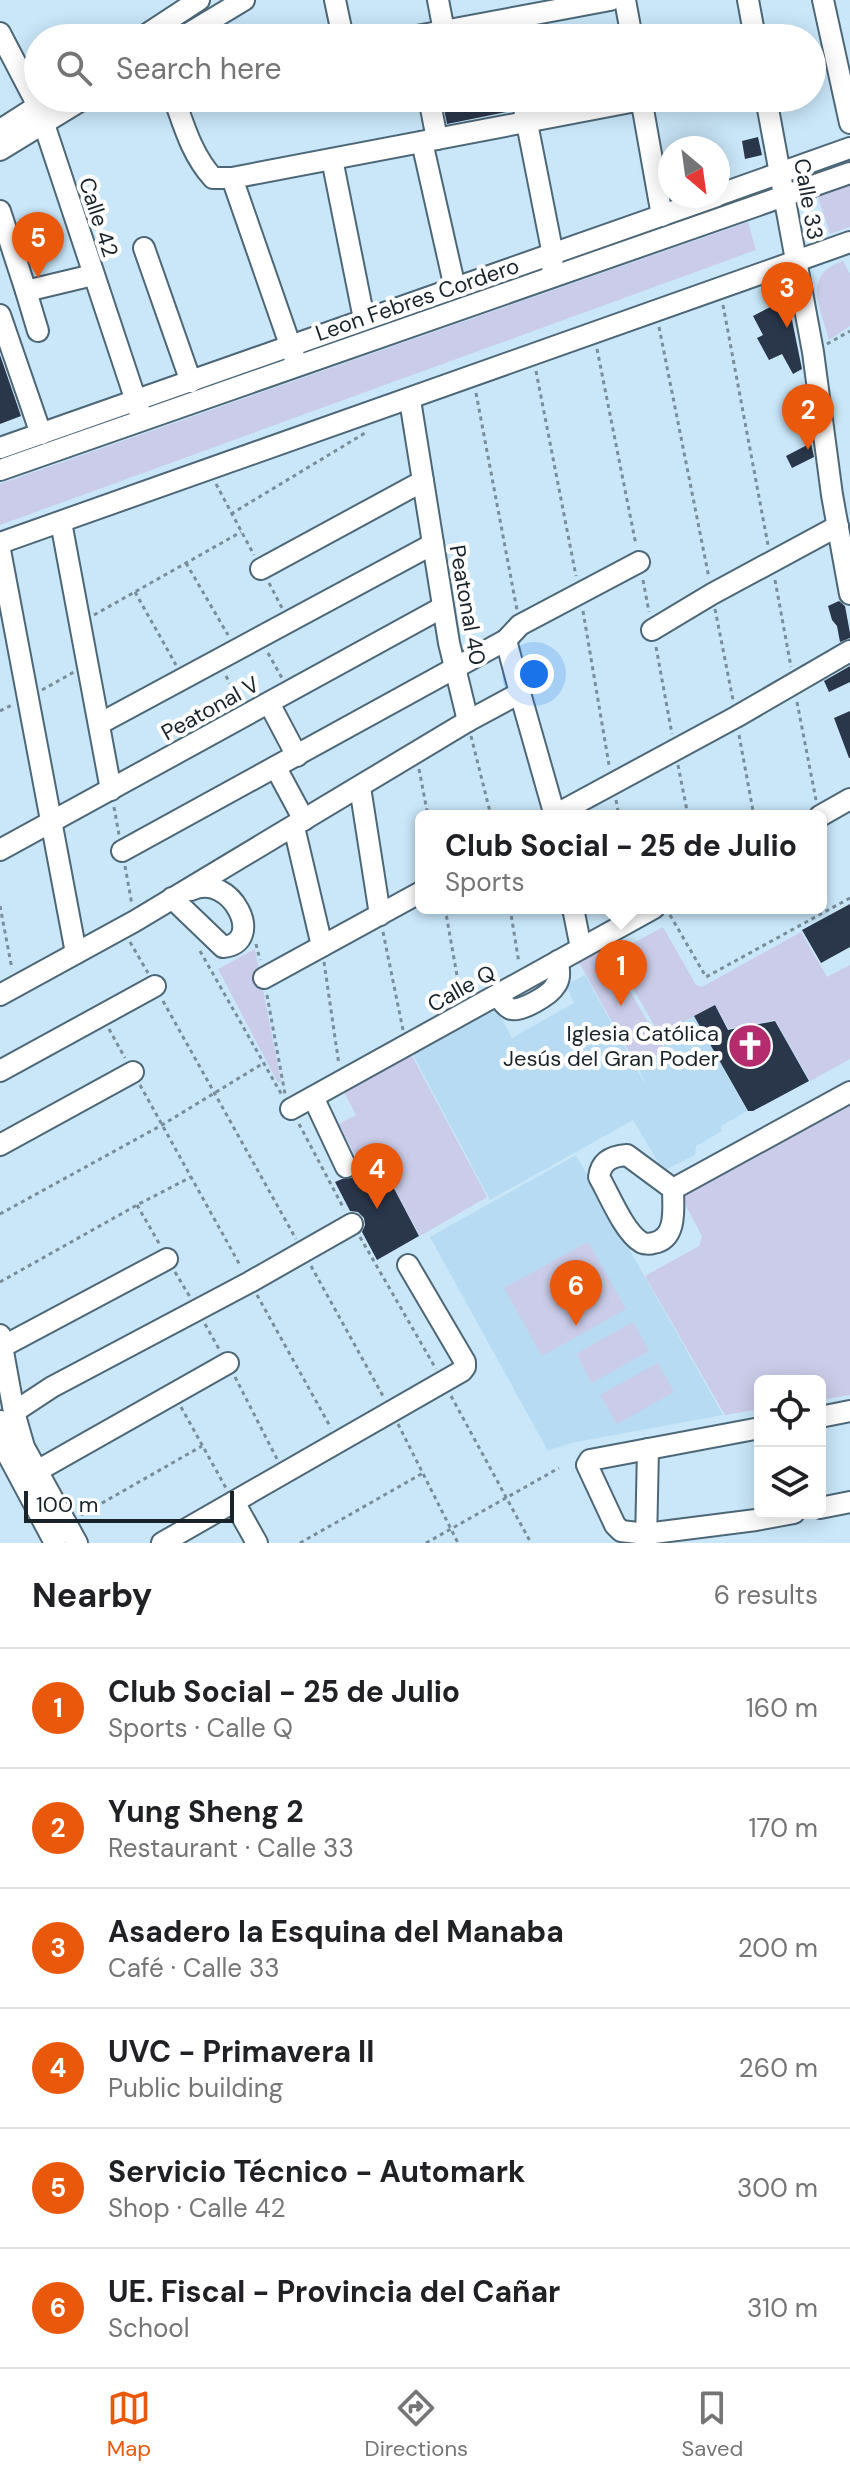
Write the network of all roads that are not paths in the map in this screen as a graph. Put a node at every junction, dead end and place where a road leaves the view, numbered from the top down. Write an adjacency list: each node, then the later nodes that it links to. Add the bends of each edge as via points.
1 (199, 0): 10 (street)
2 (244, 0): 11 (street)
3 (335, 0): 12 (street)
4 (438, 0): 13 (street)
5 (625, 0): 15 (street)
6 (748, 0): 16 (street)
7 (823, 0): 29 (street)
8 (604, 1): 9 (street)
9 (536, 7): 14 (street)
10 (162, 24)
11 (204, 24)
12 (340, 24)
13 (443, 24)
14 (515, 24)
15 (629, 24)
16 (752, 24)
17 (0, 33): 18 (street, Calle 42)
18 (24, 74)
19 (38, 112): 30 (street)
20 (41, 112): 33 (street)
21 (45, 112): 47 (street, Calle 42)
22 (179, 112): 37 (street, via 205,169 213,178)
23 (429, 112): 31 (street)
24 (524, 112): 28 (street)
25 (576, 112): 28 (street)
26 (643, 112): 42 (street)
27 (769, 112): 35 (street, Calle 33)
28 (526, 122): 31 (street); 45 (street)
29 (850, 123)
30 (0, 130)
31 (430, 140): 34 (street); 49 (street)
32 (850, 148): 35 (street, Leon Febres Cordero)
33 (0, 150)
34 (332, 159): 37 (street); 52 (street)
35 (780, 173): 38 (street, Leon Febres Cordero); 39 (street, Calle 33)
36 (850, 173): 39 (street, Leon Febres Cordero)
37 (232, 178): 54 (street)
38 (730, 191)
39 (784, 197): 46 (street, Calle 33); 48 (street, Leon Febres Cordero)
40 (684, 208): 42 (street, Leon Febres Cordero)
41 (0, 211): 50 (street)
42 (662, 216): 45 (street, Leon Febres Cordero)
43 (850, 242): 46 (street)
44 (144, 248): 55 (street)
45 (553, 255): 48 (street); 49 (street, Leon Febres Cordero)
46 (796, 260): 56 (street); 62 (street, Calle 33)
47 (93, 275): 50 (street); 57 (street, Calle 42)
48 (552, 278): 54 (street, Leon Febres Cordero)
49 (455, 288): 52 (street, Leon Febres Cordero)
50 (26, 291): 53 (street)
51 (0, 315): 58 (street)
52 (364, 319): 54 (street, Leon Febres Cordero)
53 (38, 331)
54 (294, 356): 55 (street, Leon Febres Cordero); 57 (street, Leon Febres Cordero)
55 (191, 382): 57 (street, Leon Febres Cordero)
56 (410, 400): 61 (street, Peatonal 40); 63 (street)
57 (140, 411): 58 (street, Leon Febres Cordero); 60 (street, Leon Febres Cordero)
58 (41, 434): 59 (street, Leon Febres Cordero)
59 (0, 448)
60 (0, 470)
61 (423, 481): 66 (street, Peatonal 40); 69 (street)
62 (841, 494): 64 (street, Calle 33)
63 (61, 522): 65 (street); 79 (street)
64 (838, 526): 70 (street, Calle 33); 72 (street)
65 (0, 543)
66 (433, 544): 71 (street, Peatonal 40); 79 (street)
67 (0, 550): 88 (street)
68 (639, 562): 73 (street)
69 (261, 569)
70 (850, 594)
71 (443, 607): 75 (street, Peatonal 40); 77 (street, Peatonal V)
72 (652, 630)
73 (513, 633): 75 (street); 76 (street)
74 (850, 651): 86 (street)
75 (454, 669): 78 (street, Peatonal 40); 80 (street)
76 (520, 693): 78 (street); 85 (street)
77 (269, 703): 80 (street); 83 (street, Peatonal V)
78 (468, 721): 82 (street)
79 (99, 724): 83 (street)
80 (297, 756): 81 (street)
81 (276, 768): 89 (street); 91 (street)
82 (360, 787): 89 (street); 95 (street)
83 (111, 790): 88 (street, Peatonal V)
84 (850, 799): 87 (street)
85 (552, 810)
86 (565, 810)
87 (827, 812)
88 (52, 823): 90 (street, Peatonal V); 98 (street)
89 (299, 823): 96 (street); 98 (street)
90 (0, 850)
91 (122, 851)
92 (415, 895): 95 (street)
93 (574, 914): 97 (street)
94 (643, 914): 97 (street, Calle Q)
95 (380, 915): 96 (street)
96 (322, 946): 100 (street)
97 (581, 948): 99 (street, Calle Q)
98 (76, 953): 102 (street)
99 (558, 961): 103 (street, Calle Q); 103 (street, via 555,987 542,997 515,1010)
100 (264, 978)
101 (155, 986): 104 (street)
102 (8, 990)
103 (497, 995): 107 (street, Calle Q)
104 (0, 1071)
105 (133, 1072): 109 (street)
106 (850, 1092): 111 (street)
107 (313, 1097): 108 (street, Calle Q); 110 (street)
108 (291, 1109)
109 (0, 1145)
110 (346, 1167)
111 (673, 1189): 111 (street, via 670,1232 660,1241 641,1242 626,1226 599,1177 600,1169 607,1160 627,1155)
112 (352, 1224): 119 (street, via 52,1387)
113 (167, 1259): 115 (street)
114 (408, 1265): 124 (street, via 465,1367)
115 (1, 1341): 119 (street)
116 (228, 1363): 123 (street)
117 (850, 1411): 118 (street)
118 (826, 1416)
119 (7, 1417): 122 (street); 123 (street)
120 (754, 1429): 121 (street)
121 (648, 1449): 128 (street); 128 (street, via 590,1460 587,1465 615,1525)
122 (4, 1459): 129 (street)
123 (37, 1471): 130 (street)
124 (234, 1502): 131 (street); 132 (street)
125 (850, 1502): 126 (street)
126 (826, 1507)
127 (761, 1519): 128 (street)
128 (646, 1539)
129 (55, 1543)
130 (77, 1543)
131 (162, 1543)
132 (257, 1543)

